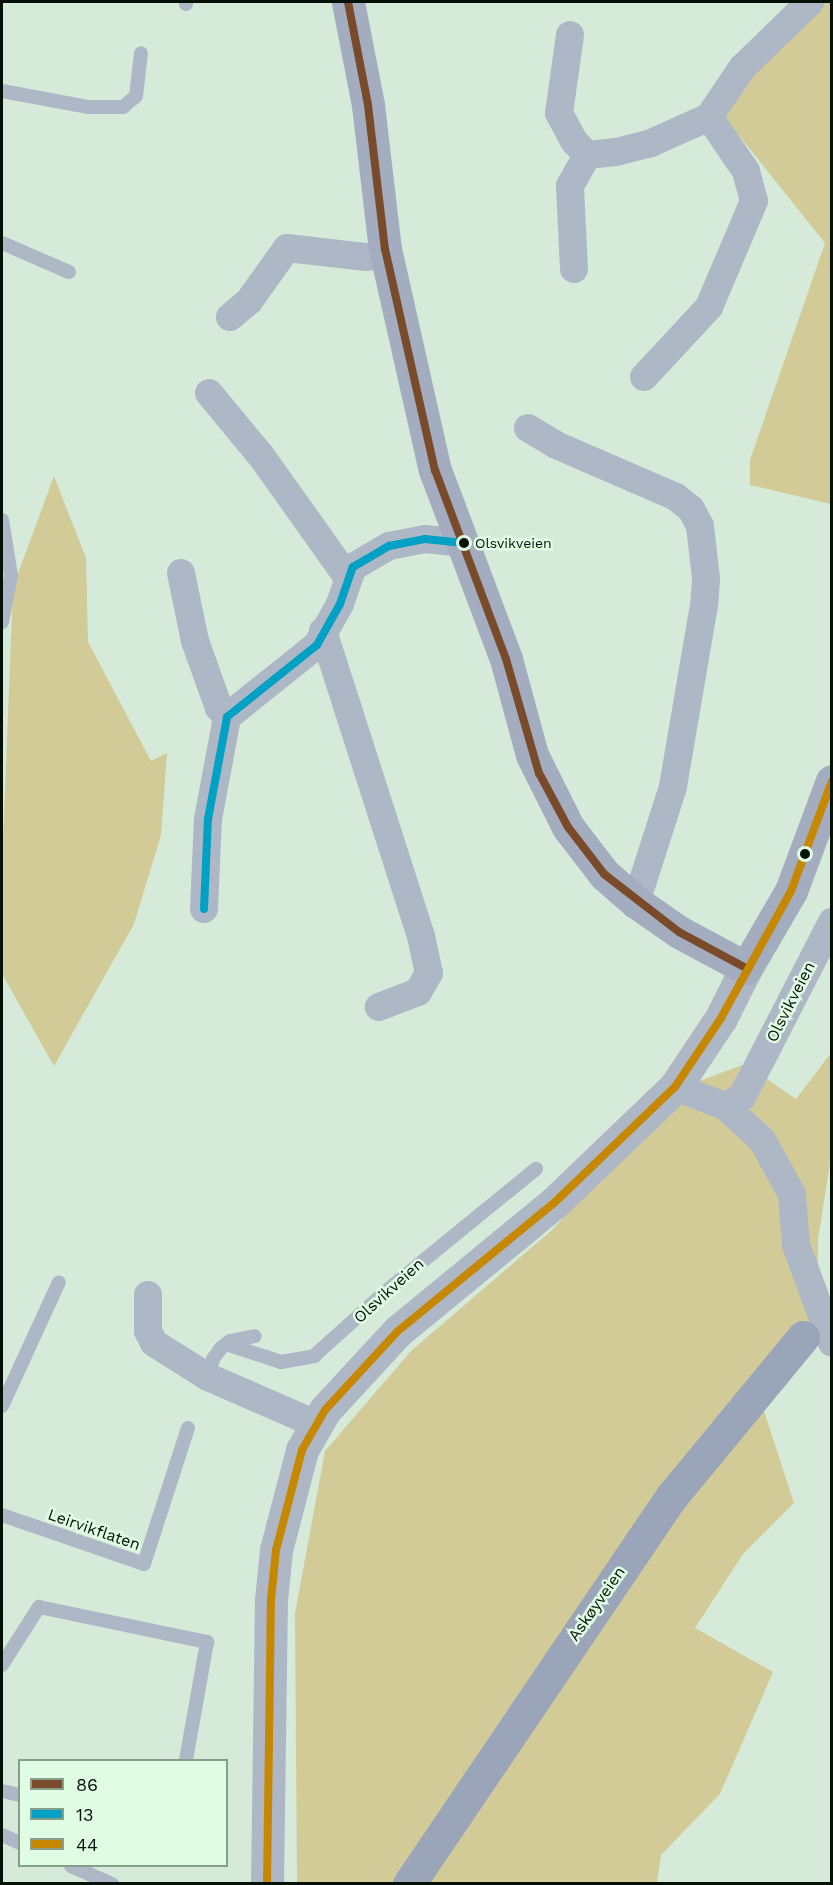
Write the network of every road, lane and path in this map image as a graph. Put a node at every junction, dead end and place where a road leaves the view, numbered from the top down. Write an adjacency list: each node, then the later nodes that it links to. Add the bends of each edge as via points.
1 (348, 2): 9 (main road, via 368,105)
2 (810, 2): 6 (street, via 742,68)
3 (570, 35): 7 (street, via 559,113 574,141)
4 (141, 53): 5 (lane, via 136,96 123,107 88,107)
5 (2, 91)
6 (709, 117): 7 (street, via 651,143); 13 (street, via 747,171 754,201 710,307)
7 (587, 155): 10 (street, via 570,186)
8 (2, 243): 11 (lane)
9 (387, 254): 12 (street, via 366,257 287,248 249,301); 17 (main road, via 435,470 448,511)
10 (574, 269)
11 (69, 272)
12 (230, 317)
13 (644, 377)
14 (208, 393): 19 (street, via 262,457)
15 (528, 428): 24 (street, via 556,445 676,497 692,509 699,526 706,579 698,639 673,787)
16 (2, 520): 20 (lane, via 11,575)
17 (464, 543): 19 (street, via 425,539 389,546 353,567); 24 (main road, via 506,659 539,773 568,827 604,874)
18 (181, 573): 22 (street, via 195,641 219,708)
19 (348, 578): 21 (street, via 340,604)
20 (2, 622)
21 (323, 631): 22 (street, via 317,645 304,657); 28 (street, via 421,936 429,973 418,992)
22 (227, 717): 25 (street, via 208,819)
23 (831, 781): 27 (main road, via 791,891)
24 (636, 902): 27 (main road, via 679,932)
25 (204, 909)
26 (831, 922): 30 (street, Olsvikveien, via 742,1097)
27 (746, 968): 29 (street, via 721,1018)
28 (379, 1007)
29 (675, 1087): 30 (street); 39 (street, via 554,1203 398,1331)
30 (725, 1106): 35 (street, via 762,1140 792,1194 796,1245)
31 (536, 1169): 36 (lane, Olsvikveien, via 385,1292 314,1356 281,1362)
32 (59, 1282): 38 (lane)
33 (148, 1295): 37 (street, via 148,1331 154,1343)
34 (255, 1336): 36 (lane)
35 (817, 1340): 51 (main road, Askøyveien, via 672,1496)
36 (226, 1344): 37 (lane, via 213,1359)
37 (208, 1377): 39 (street)
38 (2, 1406)
39 (316, 1424): 50 (street, via 302,1450 276,1550 267,1706)
40 (188, 1428): 41 (lane, Leirvikflaten, via 144,1564)
41 (2, 1515)
42 (2, 1663): 43 (lane, via 39,1607 207,1642)
43 (186, 1759)
44 (2, 1791): 45 (lane)
45 (18, 1795)
46 (2, 1835): 47 (lane)
47 (18, 1842)
48 (73, 1867): 49 (lane)
49 (112, 1884)
50 (267, 1884)
51 (409, 1884)

